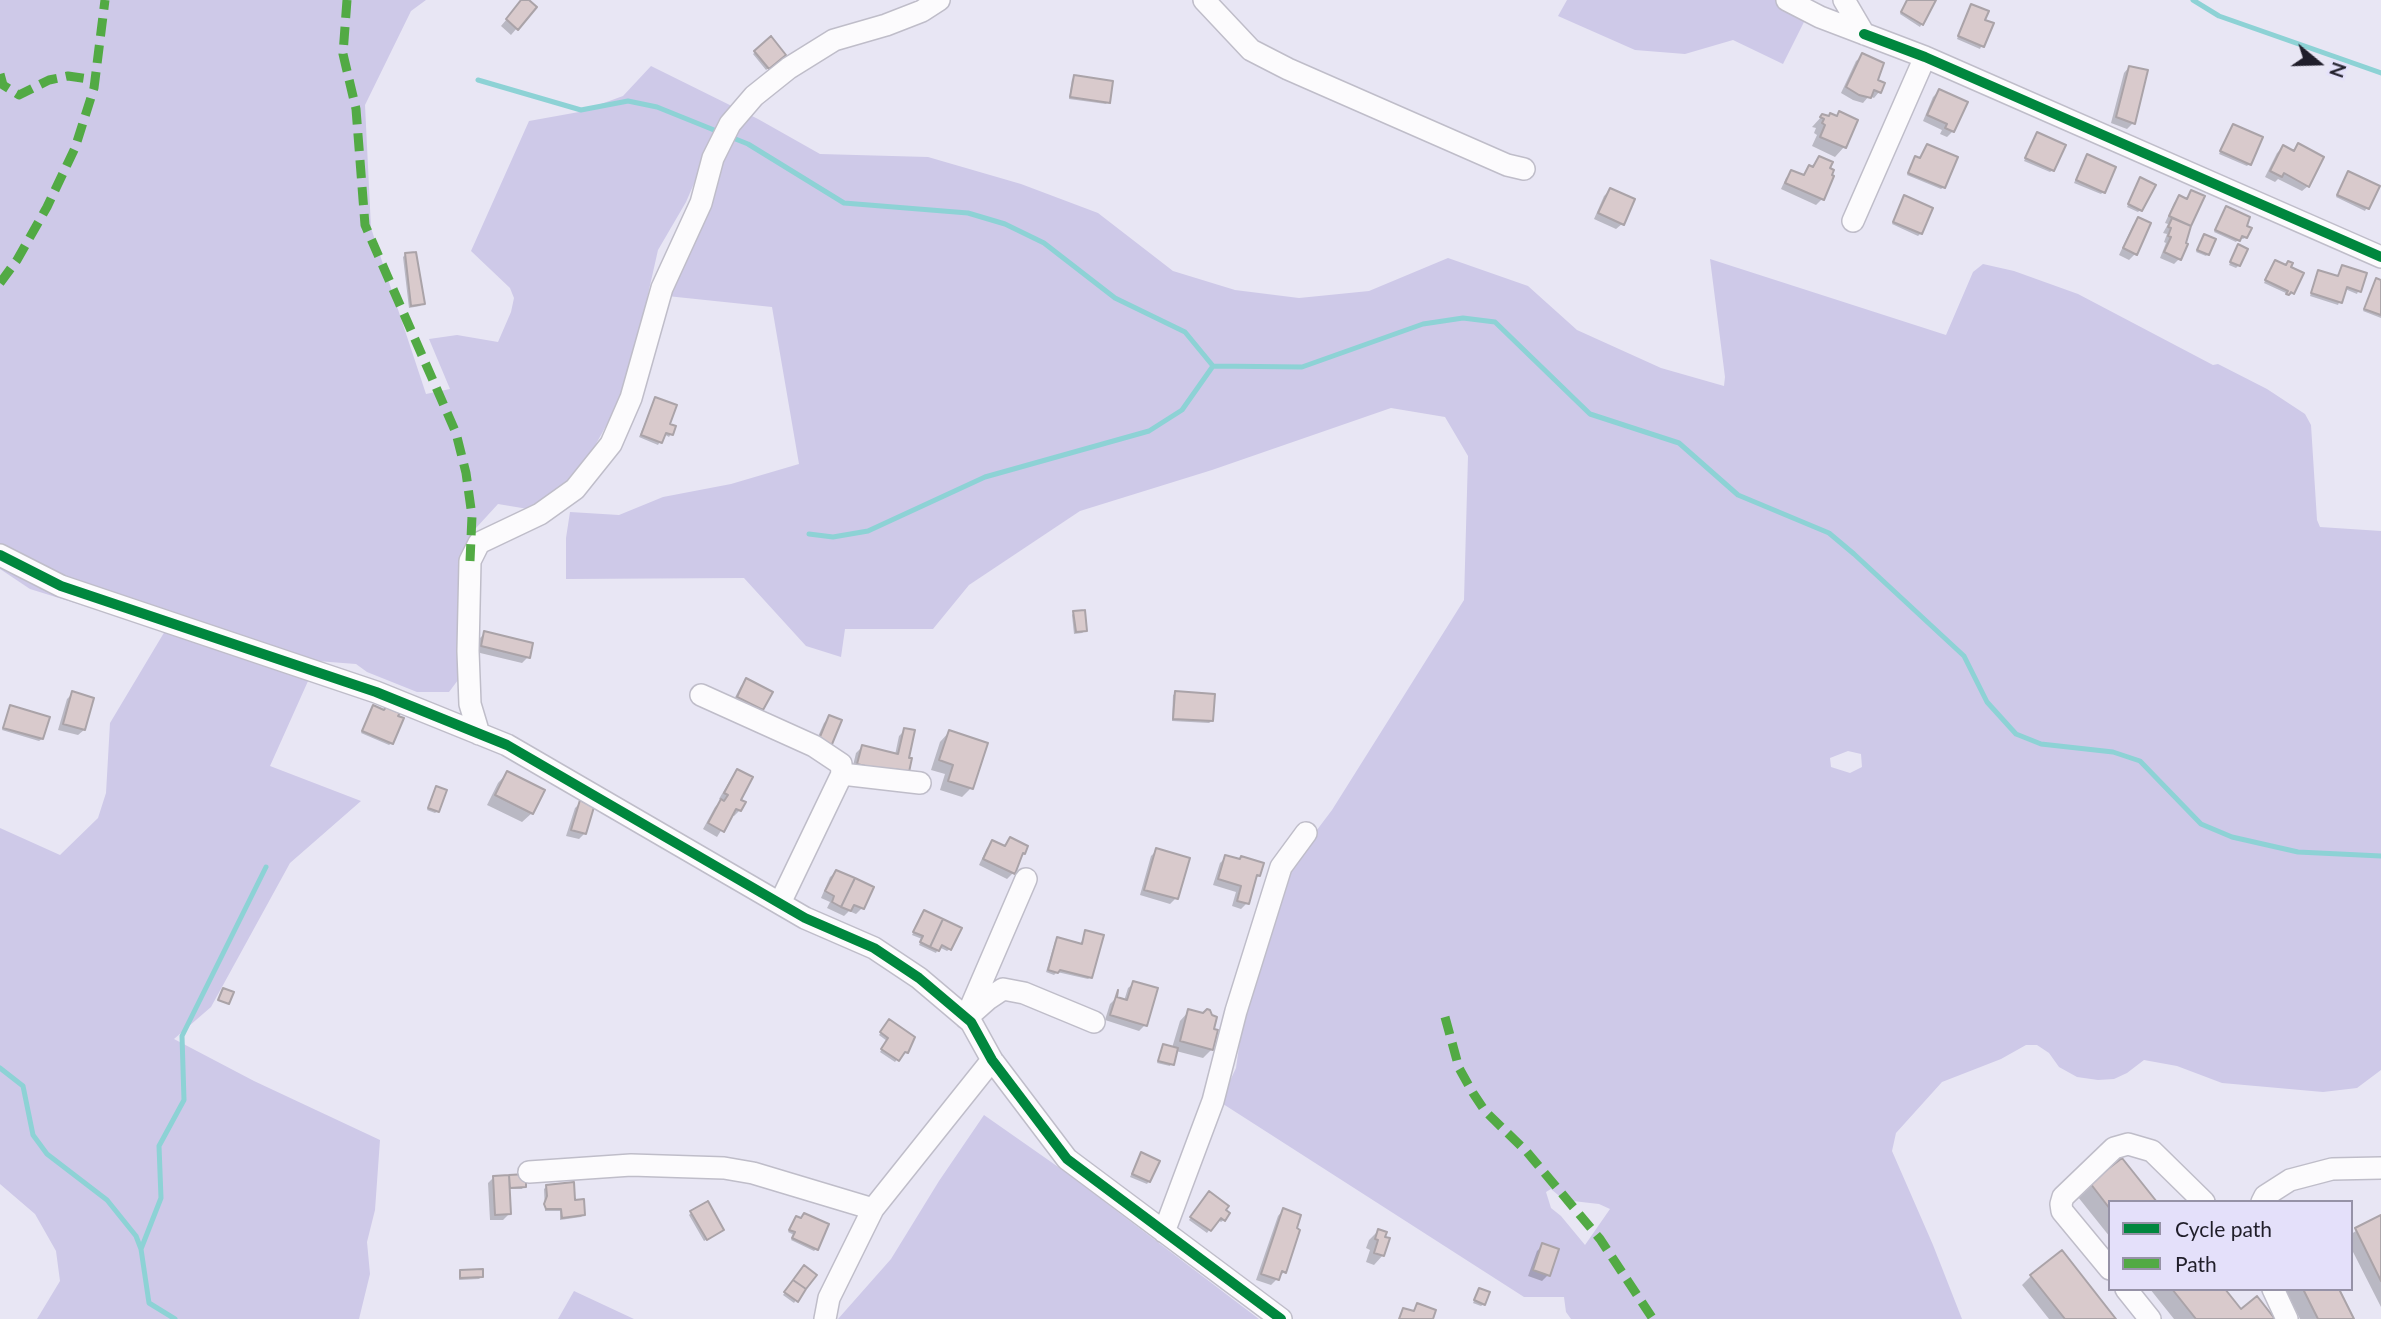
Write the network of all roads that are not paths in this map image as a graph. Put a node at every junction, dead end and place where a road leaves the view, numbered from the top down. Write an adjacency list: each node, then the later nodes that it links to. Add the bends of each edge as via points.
1 (940, 0): 12 (street, via 886,25 834,40 754,96 730,124 662,288 631,398 611,444 575,489 540,514 479,543 470,561 470,704)
2 (1204, 0): 7 (street, via 1251,50)
3 (1787, 0): 5 (street)
4 (1844, 0): 5 (street)
5 (1864, 34): 6 (street)
6 (1925, 57): 8 (street); 9 (street)
7 (1524, 169)
8 (1853, 221)
9 (2381, 257)
10 (0, 555): 12 (street, via 61,586 376,692)
11 (701, 695): 13 (street, via 814,746 841,764)
12 (479, 734): 17 (street)
13 (842, 774): 14 (street); 17 (street)
14 (920, 783)
15 (1306, 833): 26 (street, via 1281,867 1213,1101)
16 (1026, 879): 18 (street)
17 (780, 903): 18 (street, via 874,948)
18 (966, 1018): 19 (street, via 1003,989); 20 (street)
19 (1094, 1022)
20 (992, 1060): 25 (street); 26 (street, via 1067,1159)
21 (2381, 1168): 24 (street, via 2332,1169 2290,1180)
22 (528, 1172): 25 (street, via 631,1165 724,1168)
23 (2202, 1200): 27 (street, via 2152,1151 2128,1144 2114,1148 2061,1204)
24 (2263, 1200)
25 (873, 1209): 30 (street, via 829,1298)
26 (1164, 1232): 31 (street)
27 (2108, 1267)
28 (2128, 1291): 32 (street)
29 (2274, 1291): 33 (street)
30 (825, 1319)
31 (1281, 1319)
32 (2150, 1319)
33 (2287, 1319)

